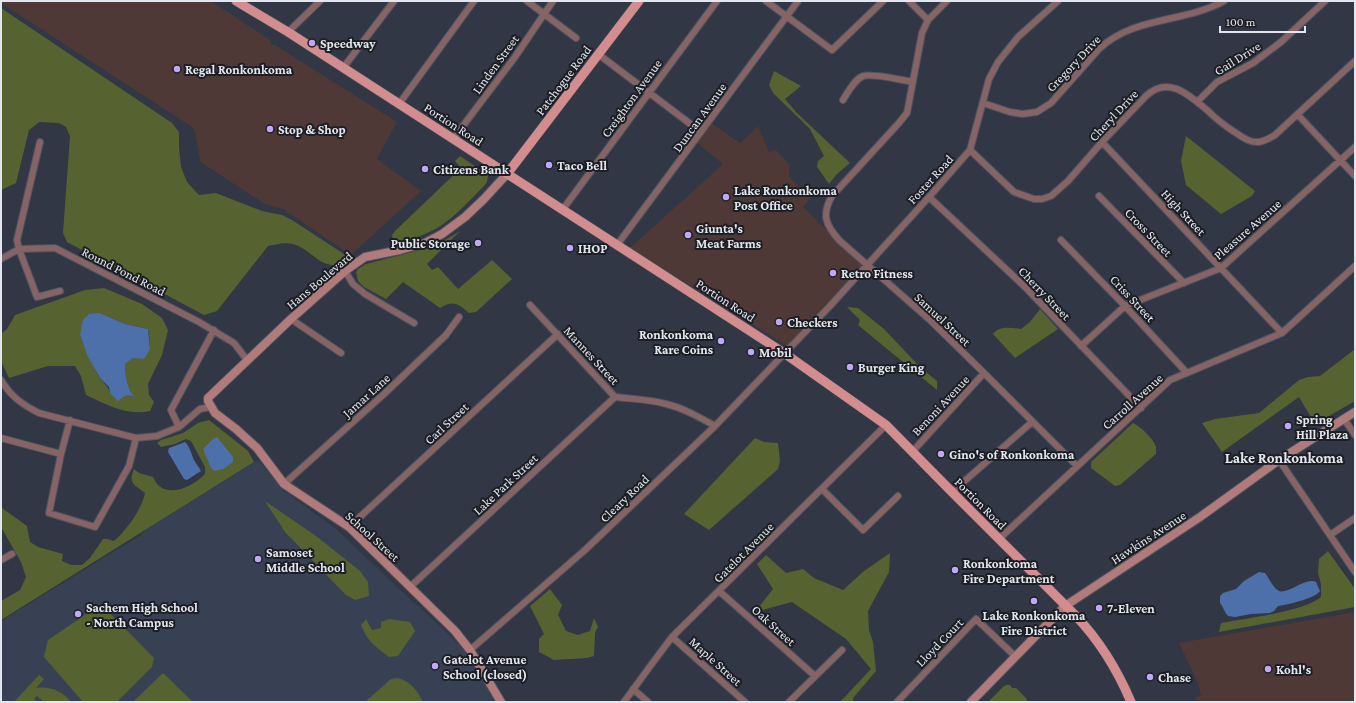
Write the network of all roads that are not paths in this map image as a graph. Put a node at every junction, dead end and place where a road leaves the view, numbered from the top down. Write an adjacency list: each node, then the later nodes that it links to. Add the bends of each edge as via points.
1 (236, 1): 20 (main road, Portion Road)
2 (320, 1): 20 (street)
3 (394, 1): 24 (street)
4 (474, 1): 29 (street)
5 (527, 1): 17 (street)
6 (553, 1): 17 (street, Linden Street)
7 (639, 1): 22 (main road, Patchogue Road)
8 (717, 1): 26 (street, Creighton Avenue)
9 (766, 1): 18 (street)
10 (798, 1): 18 (street, Duncan Avenue)
11 (883, 1): 18 (street, via 832,50)
12 (909, 1): 19 (street)
13 (947, 1): 19 (street, Samuel Street)
14 (1058, 1): 30 (street, Foster Road, via 1007,49 989,79)
15 (1224, 1): 30 (street, Gregory Drive, via 1208,9 1136,27 1116,35 1099,49 1051,102 1037,112 1022,114)
16 (1325, 1): 28 (street, Gail Drive, via 1281,42 1253,63 1217,82)
17 (544, 13): 21 (street); 33 (street, Linden Street, via 515,57)
18 (787, 16): 32 (street, Duncan Avenue)
19 (928, 20): 25 (street, Samuel Street, via 922,33)
20 (288, 32): 24 (main road, Portion Road)
21 (576, 38)
22 (598, 54): 26 (street); 39 (main road, Patchogue Road)
23 (1355, 61): 31 (street, Cheryl Drive)
24 (343, 68): 29 (main road, Portion Road)
25 (912, 82): 27 (street, via 872,75 863,76 851,87); 48 (street, Samuel Street, via 907,113 837,190 826,211 826,221 833,234)
26 (649, 92): 32 (street); 43 (street, Creighton Avenue)
27 (843, 100)
28 (1197, 102): 31 (street, Cheryl Drive, via 1221,123 1242,138 1251,141 1268,139); 35 (street, Cheryl Drive, via 1175,88 1154,90)
29 (399, 104): 33 (main road, Portion Road)
30 (983, 104): 37 (street, Foster Road)
31 (1298, 115): 38 (street)
32 (701, 132): 45 (street, Duncan Avenue)
33 (453, 139): 39 (main road, Portion Road)
34 (40, 142): 46 (street, via 17,240)
35 (1102, 142): 37 (street, Cheryl Drive, via 1060,190 1042,199 1014,192); 50 (street, High Street)
36 (1355, 147): 38 (street, Pleasure Avenue)
37 (970, 150): 42 (street, Foster Road)
38 (1340, 160): 40 (street); 50 (street, Pleasure Avenue)
39 (507, 174): 43 (main road, Portion Road); 51 (street, Hans Boulevard, via 484,200 442,234 425,243 366,257)
40 (1355, 176)
41 (1099, 196): 52 (street, Cross Street)
42 (929, 197): 48 (street, Foster Road); 62 (street, Cherry Street, via 1024,286)
43 (563, 209): 45 (main road, Portion Road)
44 (1061, 240): 55 (street, Criss Street)
45 (617, 245): 64 (main road, Portion Road)
46 (19, 249): 47 (street, Round Pond Road); 53 (street, via 37,297); 59 (street, Round Pond Road, via 55,248)
47 (1, 259)
48 (866, 265): 64 (street, Foster Road); 66 (street, Samuel Street, via 930,320)
49 (1355, 266): 60 (street, Carroll Avenue)
50 (1221, 268): 52 (street, Pleasure Avenue); 60 (street, High Street)
51 (345, 271): 57 (street, Hans Boulevard); 58 (street, via 353,284 366,294)
52 (1184, 283): 55 (street, Pleasure Avenue)
53 (60, 291)
54 (530, 305): 61 (street, Mannes Street)
55 (1125, 306): 62 (street, Pleasure Avenue); 67 (street, Criss Street)
56 (459, 318): 87 (street, Jamar Lane, via 446,335 384,394)
57 (291, 319): 63 (street); 65 (street, Hans Boulevard)
58 (414, 323)
59 (214, 330): 65 (street, Round Pond Road, via 234,343); 79 (street, via 171,410)
60 (1282, 333): 67 (street, Carroll Avenue)
61 (558, 334): 70 (street, Mannes Street); 92 (street, Carl Street)
62 (1081, 346): 72 (street, Cherry Street)
63 (341, 353)
64 (784, 354): 77 (main road, Portion Road); 78 (street, Cleary Road)
65 (247, 360): 71 (street, Hans Boulevard, via 208,398)
66 (984, 373): 76 (street, Samuel Street); 83 (street, Benoni Avenue)
67 (1187, 373): 72 (street, Carroll Avenue, via 1170,380)
68 (1, 380): 69 (street)
69 (3, 390): 75 (street, via 27,408)
70 (616, 397): 78 (street, Mannes Street, via 667,404); 98 (street, Lake Park Street)
71 (211, 407): 79 (street, via 200,409); 87 (street, School Street, via 214,413 257,448)
72 (1141, 408): 86 (street, Carroll Avenue)
73 (1355, 412): 74 (street, Hawkins Avenue)
74 (1344, 419): 80 (street); 85 (street, Hawkins Avenue)
75 (70, 420): 82 (street); 84 (street)
76 (1032, 422): 86 (street, Samuel Street); 89 (street)
77 (886, 425): 83 (main road, Portion Road); 88 (street, Gatelot Avenue)
78 (715, 426): 102 (street, Cleary Road, via 585,550)
79 (178, 427): 82 (street, via 158,436)
80 (1355, 435)
81 (1, 438): 84 (street)
82 (136, 438): 84 (street, via 129,466 95,527 48,513)
83 (913, 451): 89 (main road, Portion Road)
84 (61, 454)
85 (1279, 460): 93 (street); 100 (street, Hawkins Avenue, via 1200,517)
86 (1077, 466): 94 (street, Carroll Avenue)
87 (284, 484): 92 (street, School Street)
88 (822, 488): 90 (street, via 863,530); 99 (street, Gatelot Avenue)
89 (952, 492): 94 (main road, Portion Road)
90 (898, 496)
91 (1355, 518): 93 (street)
92 (349, 527): 98 (street, School Street)
93 (1330, 535): 97 (street)
94 (999, 539): 100 (main road, Portion Road)
95 (12, 554): 96 (street)
96 (1, 560)
97 (1355, 572)
98 (410, 587): 102 (street, School Street, via 456,631)
99 (719, 591): 101 (street, Gatelot Avenue); 105 (street, Oak Street)
100 (1065, 606): 104 (street, Hawkins Avenue); 114 (main road, Portion Road, via 1097,640 1111,661)
101 (672, 637): 106 (street, Gatelot Avenue); 110 (street, Maple Street)
102 (470, 650): 107 (street, School Street)
103 (842, 650): 105 (street)
104 (1016, 657): 112 (street, Lloyd Court, via 976,619); 113 (street, Hawkins Avenue)
105 (815, 676): 111 (street)
106 (633, 689): 108 (street, Gatelot Avenue); 109 (street)
107 (501, 702)
108 (624, 702)
109 (648, 702)
110 (745, 702)
111 (789, 702)
112 (898, 702)
113 (971, 702)
114 (1131, 702)

